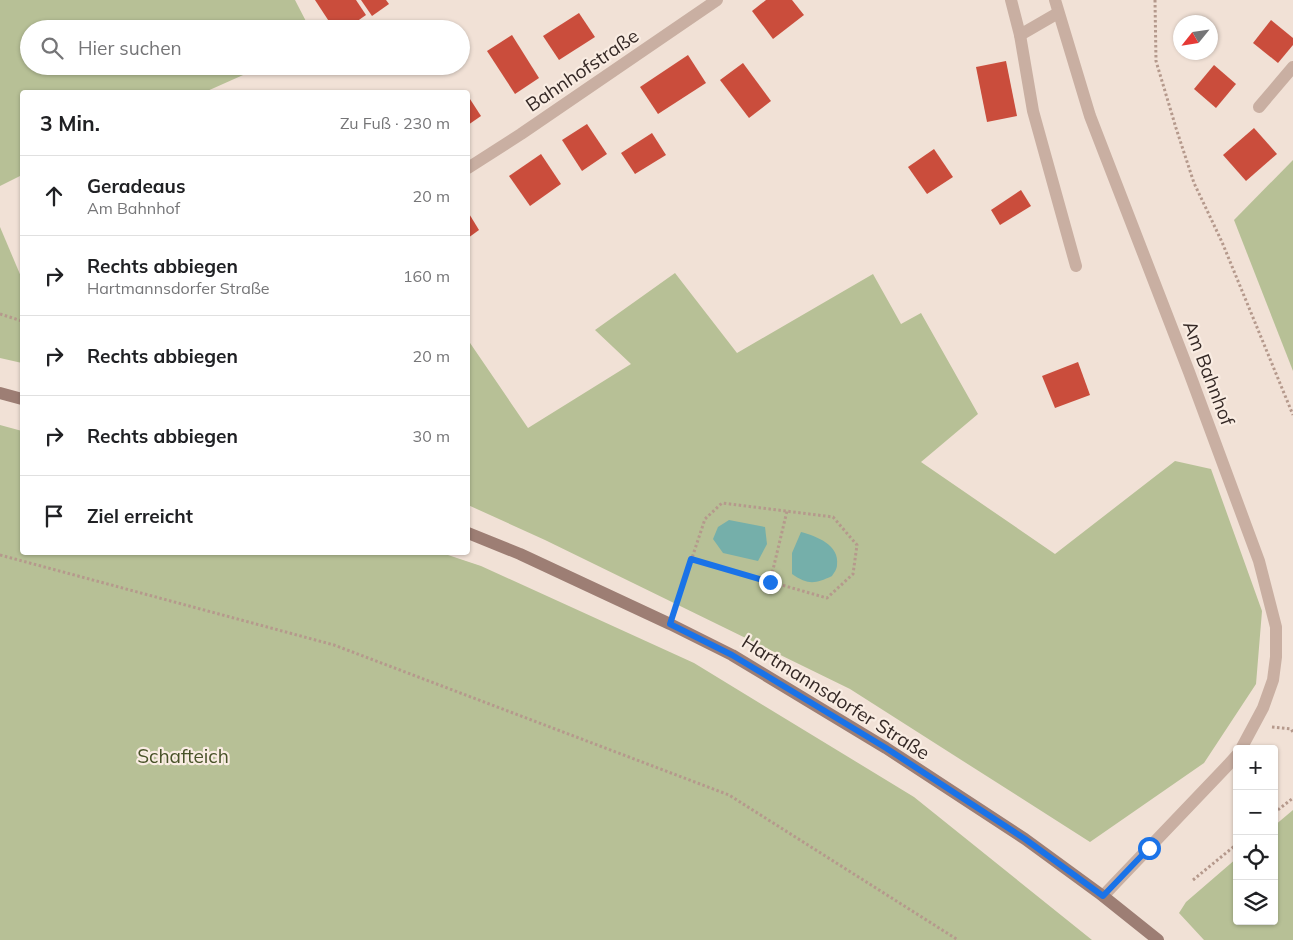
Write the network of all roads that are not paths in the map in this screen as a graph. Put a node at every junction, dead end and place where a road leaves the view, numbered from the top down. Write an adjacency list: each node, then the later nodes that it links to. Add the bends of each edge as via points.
1 (717, 0): 7 (street, Bahnhofstraße)
2 (1011, 0): 4 (street)
3 (1056, 6): 4 (street, Am Bahnhof); 12 (street, Am Bahnhof, via 1090,116 1259,561 1276,627 1273,680 1263,708)
4 (1020, 35): 8 (street, via 1033,111)
5 (1293, 67): 6 (street)
6 (1259, 107)
7 (470, 167)
8 (1076, 266)
9 (0, 393): 10 (main road)
10 (20, 398)
11 (470, 534): 14 (main road, Hartmannsdorfer Straße, via 520,554 732,655 886,748 1025,839)
12 (1243, 745)
13 (1233, 759): 14 (street)
14 (1103, 896): 15 (main road, Hartmannsdorfer Straße)
15 (1158, 940)

